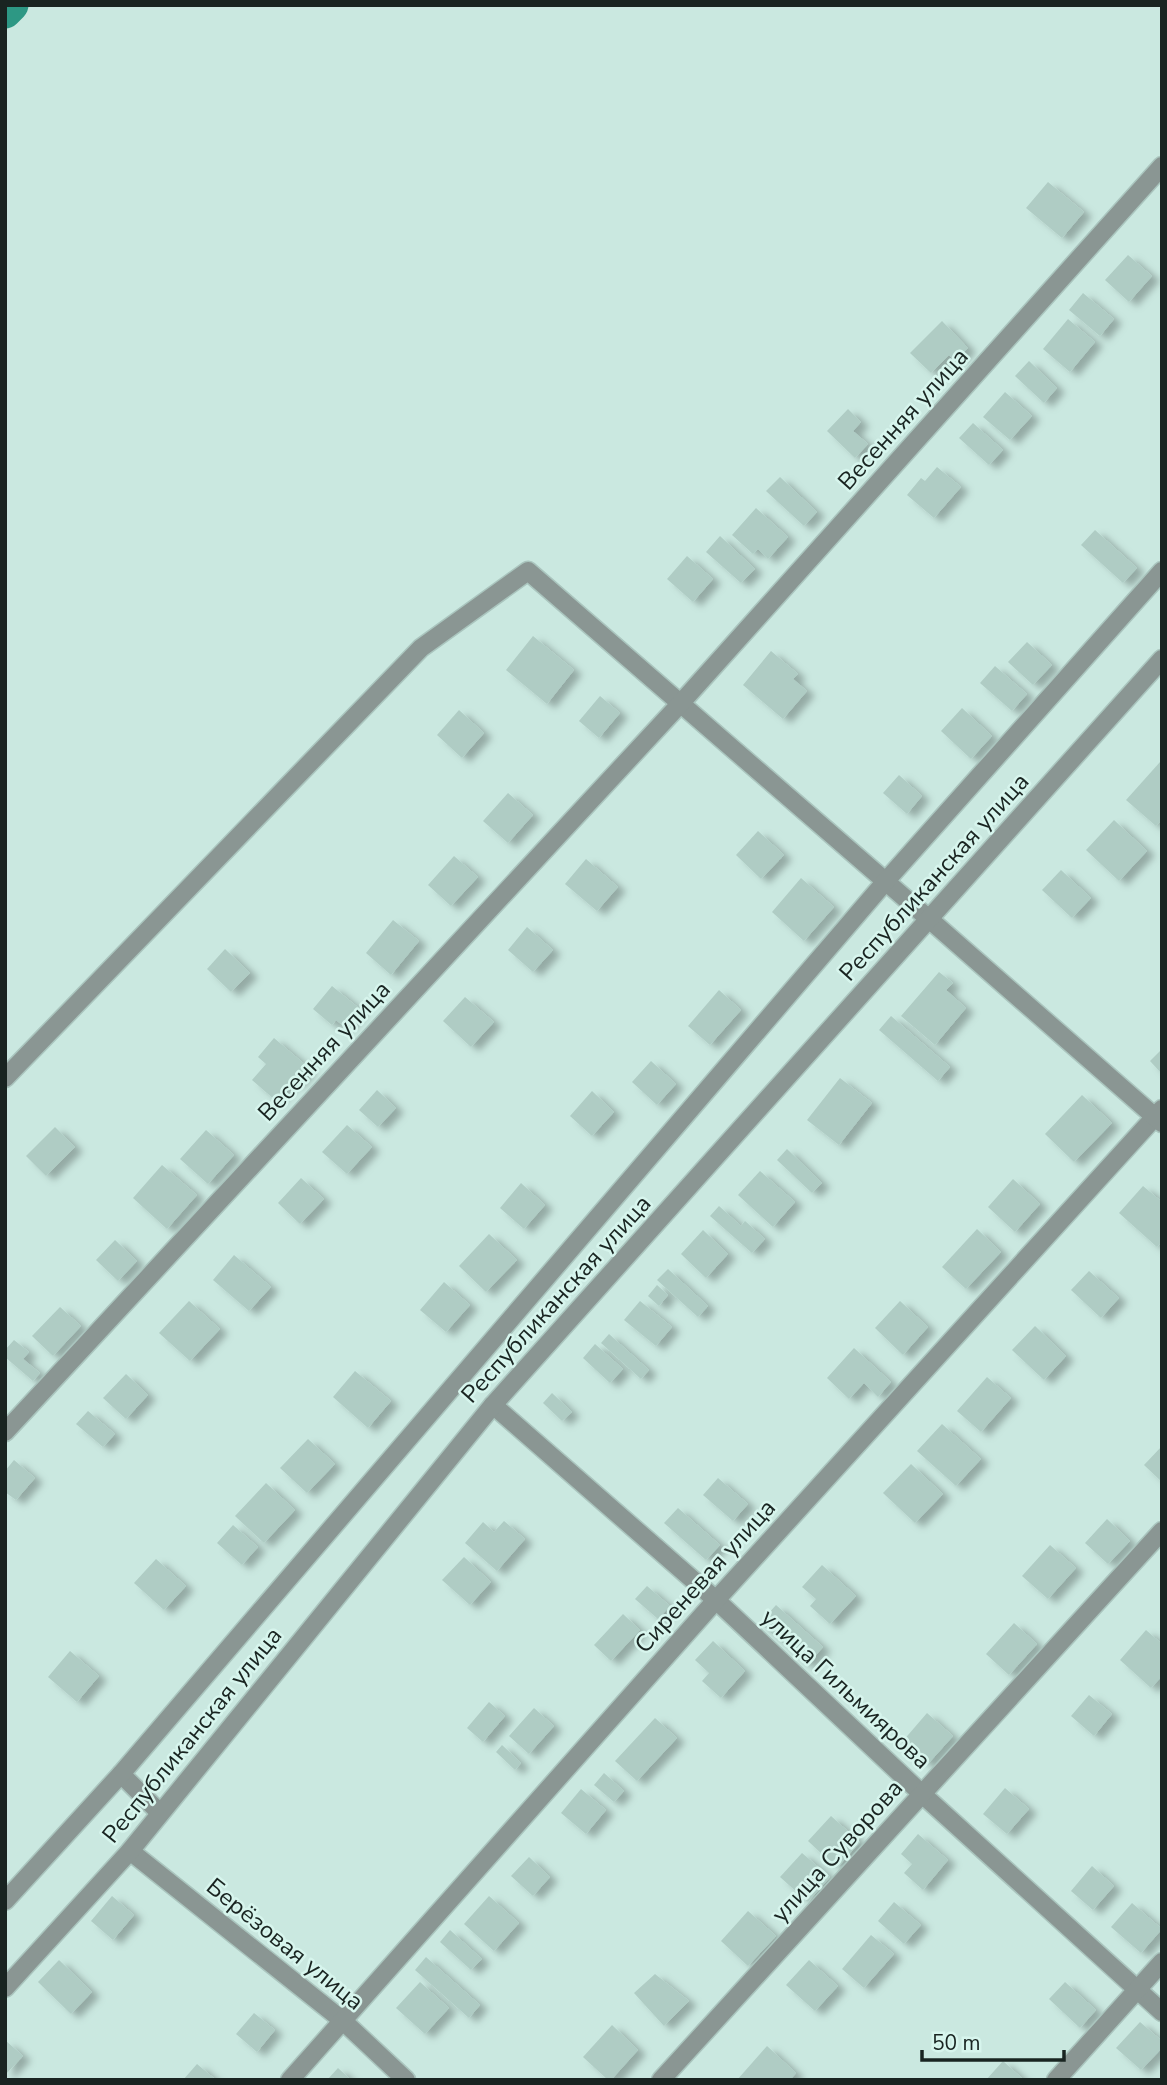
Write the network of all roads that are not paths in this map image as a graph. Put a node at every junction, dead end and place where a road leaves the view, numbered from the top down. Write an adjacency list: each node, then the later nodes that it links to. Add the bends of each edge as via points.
1 (1162, 166): 4 (street, Весенняя улица)
2 (1162, 571): 5 (street, Республиканская улица)
3 (1162, 659): 6 (street, Республиканская улица)
4 (680, 704): 5 (street); 7 (street, via 528,571 421,648); 10 (street, Весенняя улица)
5 (885, 882): 6 (street); 13 (street, Республиканская улица)
6 (929, 919): 8 (street); 9 (street, Республиканская улица)
7 (5, 1079)
8 (1160, 1116): 12 (street, Сиреневая улица)
9 (493, 1405): 12 (street, улица Гильмиярова); 15 (street, Республиканская улица)
10 (5, 1432)
11 (1162, 1531): 14 (street, улица Суворова)
12 (716, 1600): 14 (street, улица Гильмиярова); 22 (street, Сиреневая улица)
13 (121, 1773): 15 (street); 17 (street, Республиканская улица)
14 (922, 1794): 20 (street, улица Гильмиярова); 25 (street, улица Суворова)
15 (160, 1813): 16 (street, Республиканская улица)
16 (130, 1851): 19 (street, Республиканская улица); 22 (street, Берёзовая улица)
17 (5, 1901)
18 (1162, 1962): 20 (street)
19 (5, 1988)
20 (1138, 1990): 21 (street, улица Гильмиярова); 26 (street)
21 (1162, 2012)
22 (342, 2020): 23 (street, Сиреневая улица); 24 (street, Берёзовая улица)
23 (290, 2080)
24 (406, 2080)
25 (661, 2080)
26 (1056, 2080)

